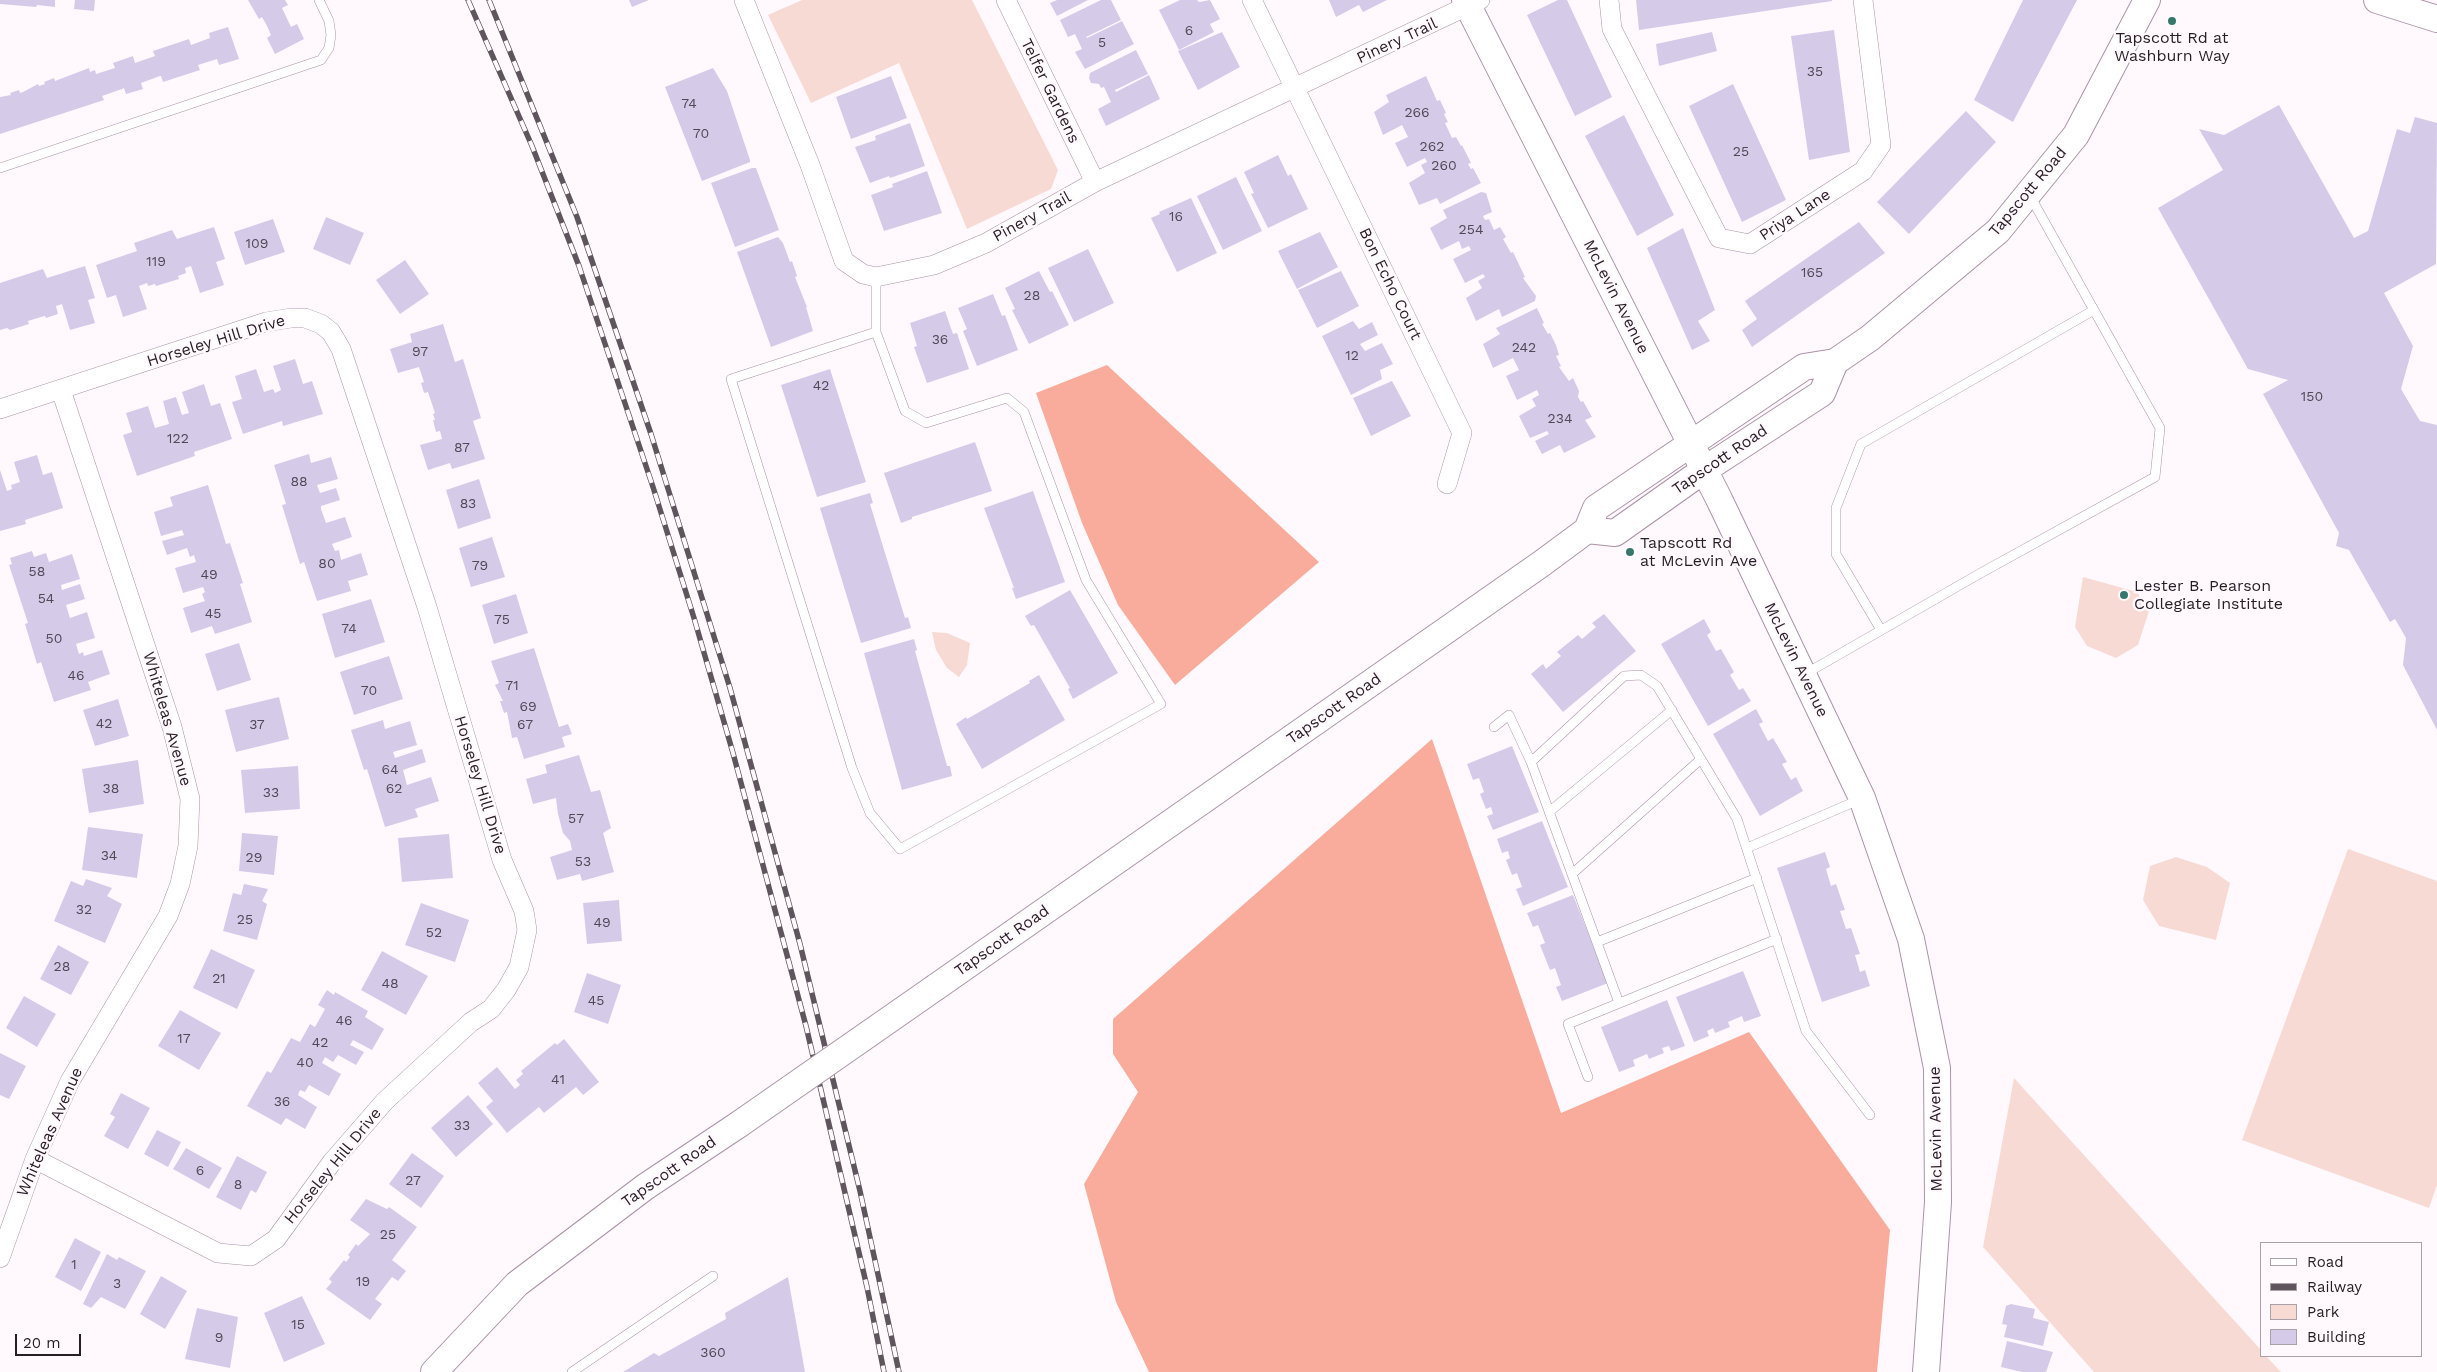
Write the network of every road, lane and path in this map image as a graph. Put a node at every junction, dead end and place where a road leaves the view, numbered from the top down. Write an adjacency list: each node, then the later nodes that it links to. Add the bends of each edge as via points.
1 (319, 0): 12 (lane, via 331,34 329,48 321,60)
2 (744, 0): 15 (street, via 810,165 844,261 863,274)
3 (1006, 0): 13 (street, Telfer Gardens)
4 (1252, 0): 11 (street, Bon Echo Court)
5 (1609, 0): 6 (street, Priya Lane, via 1612,30 1719,238 1750,244 1863,170 1881,145)
6 (1863, 0)
7 (2147, 0): 14 (street, Tapscott Road, via 2076,135)
8 (2377, 0): 10 (street)
9 (1471, 2): 11 (street, Pinery Trail); 21 (street, McLevin Avenue, via 1481,35)
10 (2437, 19)
11 (1295, 89): 13 (street, Pinery Trail); 23 (street, Bon Echo Court, via 1462,433)
12 (0, 168)
13 (1095, 182): 15 (street, Pinery Trail, via 986,243 934,265)
14 (2029, 193): 16 (lane); 18 (street, Tapscott Road, via 1998,231 1870,338)
15 (876, 277): 17 (lane)
16 (2094, 310): 25 (lane, via 1862,444 1836,508 1836,554); 25 (lane, via 2160,428 2155,476)
17 (876, 332): 17 (lane, via 904,411 926,423 1007,398 1024,412 1086,580 1161,704 900,849 870,813 852,768 730,379)
18 (1836, 362): 21 (street, Tapscott Road, via 1804,368); 22 (street, Tapscott Road, via 1822,393)
19 (61, 390): 20 (street, Horseley Hill Drive); 41 (street, Whiteleas Avenue, via 172,727 190,799 188,846 180,884 168,916 70,1082); 41 (street, Horseley Hill Drive, via 266,322 305,318 331,332 341,349 427,607 502,860 524,911 527,930 519,966 491,1009 471,1022 385,1101 332,1162 276,1239 251,1256 218,1253)
20 (0, 409)
21 (1691, 443): 22 (street, McLevin Avenue); 24 (street, Tapscott Road, via 1596,508)
22 (1704, 470): 24 (street, Tapscott Road, via 1614,533); 26 (street, McLevin Avenue)
23 (1447, 484)
24 (1587, 530): 44 (street, Tapscott Road, bridge, via 645,1187 517,1284)
25 (1881, 630): 26 (lane)
26 (1803, 675): 31 (street, McLevin Avenue)
27 (1672, 710): 29 (lane); 30 (lane, via 1657,686 1641,675 1624,676); 32 (lane)
28 (1494, 727): 30 (lane, via 1509,715)
29 (1701, 759): 33 (lane, via 1737,819); 34 (lane)
30 (1531, 762): 32 (lane)
31 (1862, 798): 33 (lane); 46 (street, McLevin Avenue, via 1910,939 1937,1068 1938,1202)
32 (1549, 812): 34 (lane)
33 (1747, 848): 35 (lane)
34 (1572, 874): 37 (lane)
35 (1757, 878): 36 (lane); 37 (lane)
36 (1777, 939): 38 (lane); 40 (lane, via 1806,1032)
37 (1597, 942): 38 (lane)
38 (1619, 1003): 39 (lane, via 1568,1024)
39 (1588, 1077)
40 (1870, 1115)
41 (35, 1159): 42 (street, Whiteleas Avenue)
42 (0, 1258)
43 (713, 1276): 45 (lane)
44 (434, 1372)
45 (572, 1372)
46 (1926, 1372)

